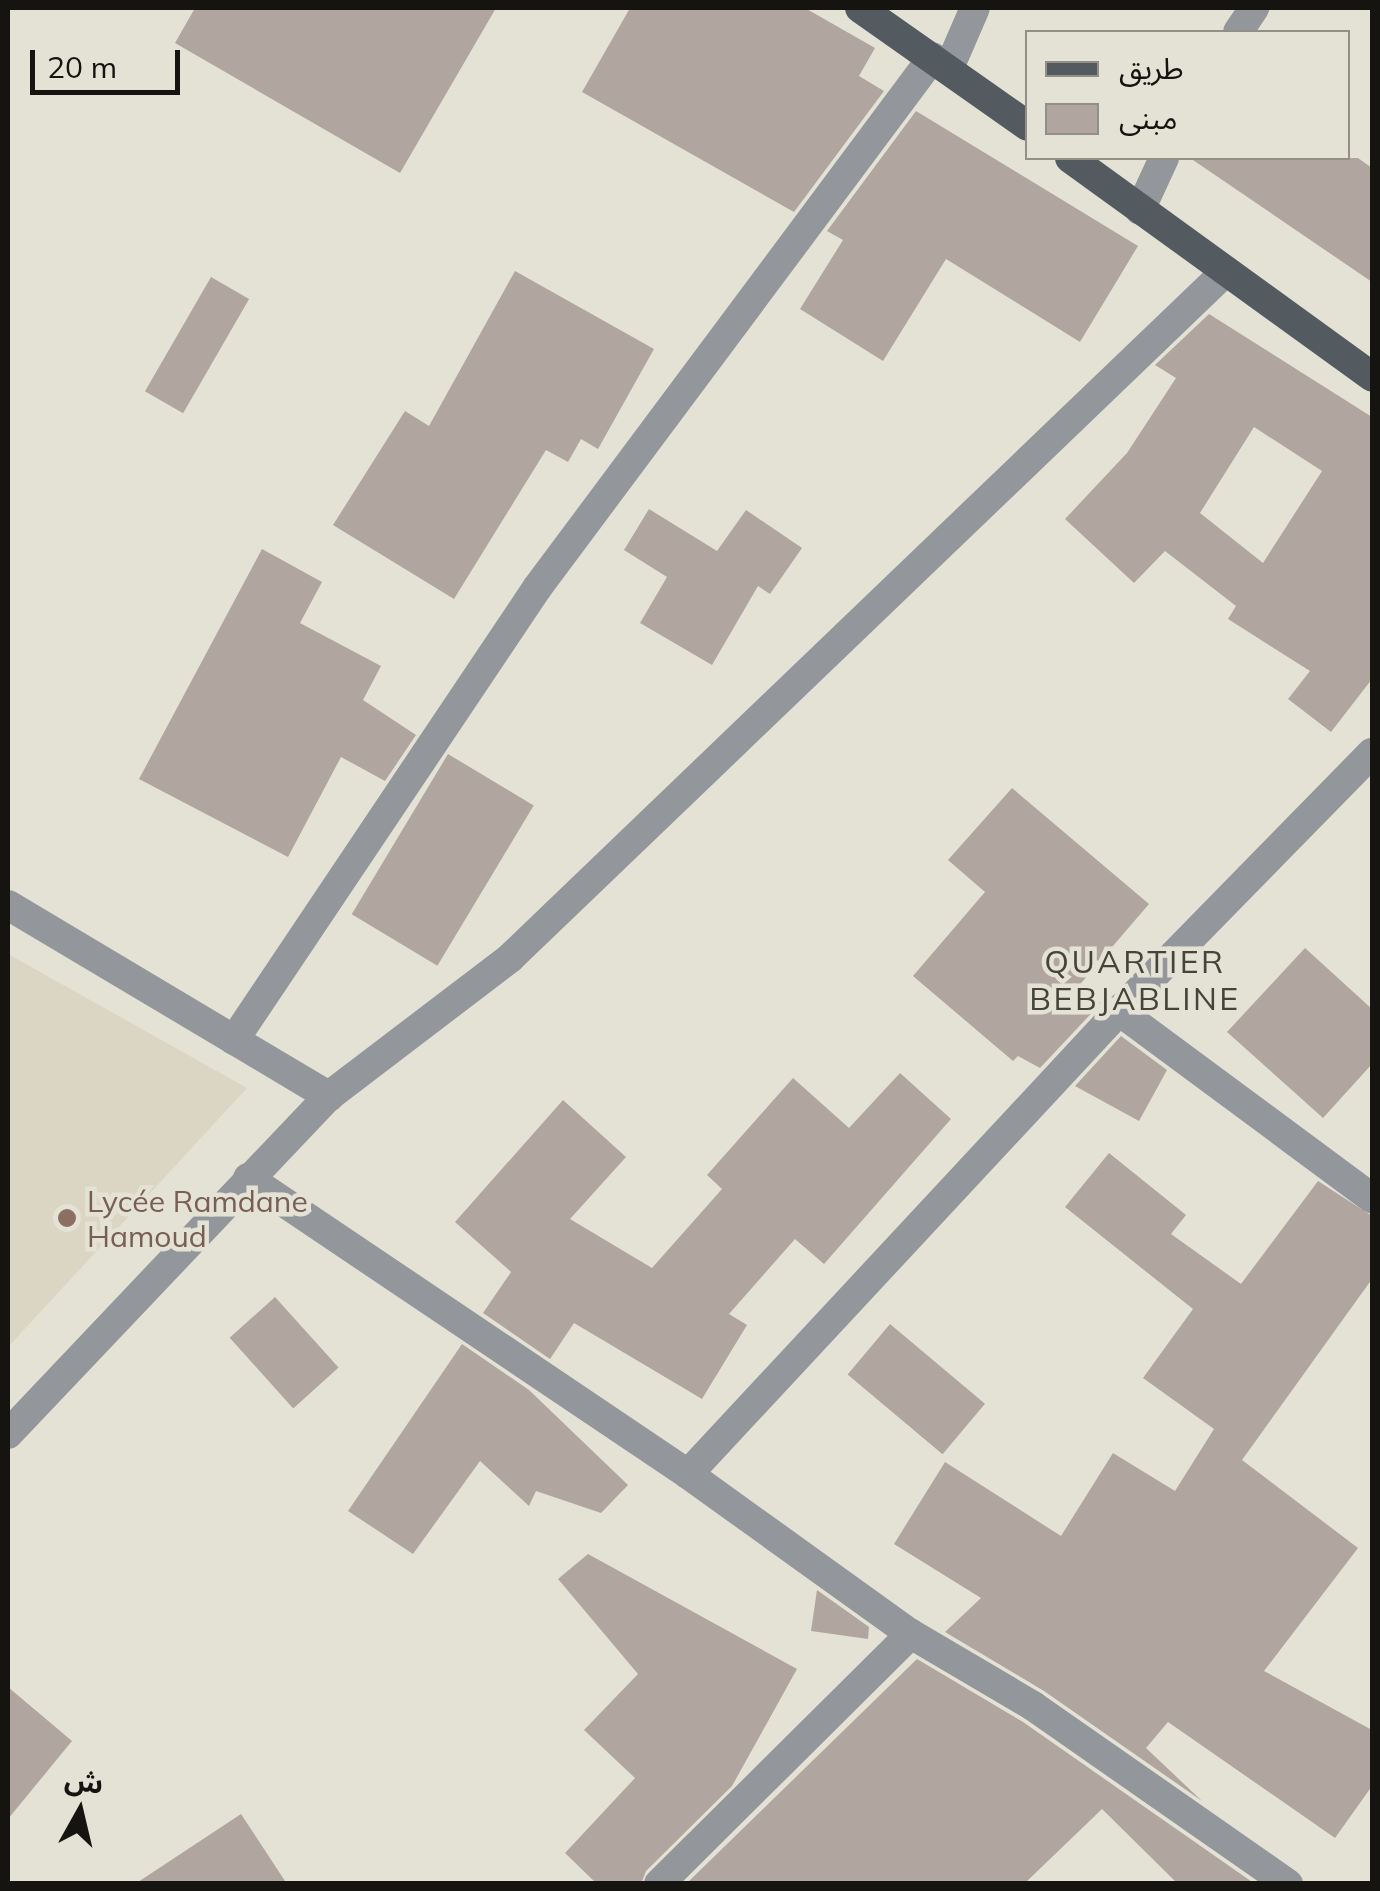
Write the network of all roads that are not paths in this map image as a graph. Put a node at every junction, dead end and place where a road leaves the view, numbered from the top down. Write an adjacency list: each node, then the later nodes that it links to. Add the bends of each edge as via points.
1 (860, 8): 5 (main road)
2 (975, 8): 5 (street)
3 (1254, 8): 4 (street)
4 (1239, 30)
5 (941, 62): 6 (main road); 15 (street, via 537,588)
6 (1025, 124)
7 (1073, 160): 9 (main road)
8 (1163, 160): 9 (street)
9 (1140, 210): 10 (main road)
10 (1225, 272): 11 (main road); 16 (street, via 510,958)
11 (1372, 377)
12 (1372, 754): 14 (street)
13 (8, 904): 15 (street)
14 (1120, 1011): 18 (street); 20 (street)
15 (234, 1040): 16 (street)
16 (329, 1096): 17 (street)
17 (248, 1178): 19 (street); 20 (street)
18 (1372, 1198)
19 (8, 1434)
20 (688, 1474): 21 (street)
21 (911, 1634): 22 (street); 23 (street, via 1033,1706)
22 (660, 1884)
23 (1288, 1884)

